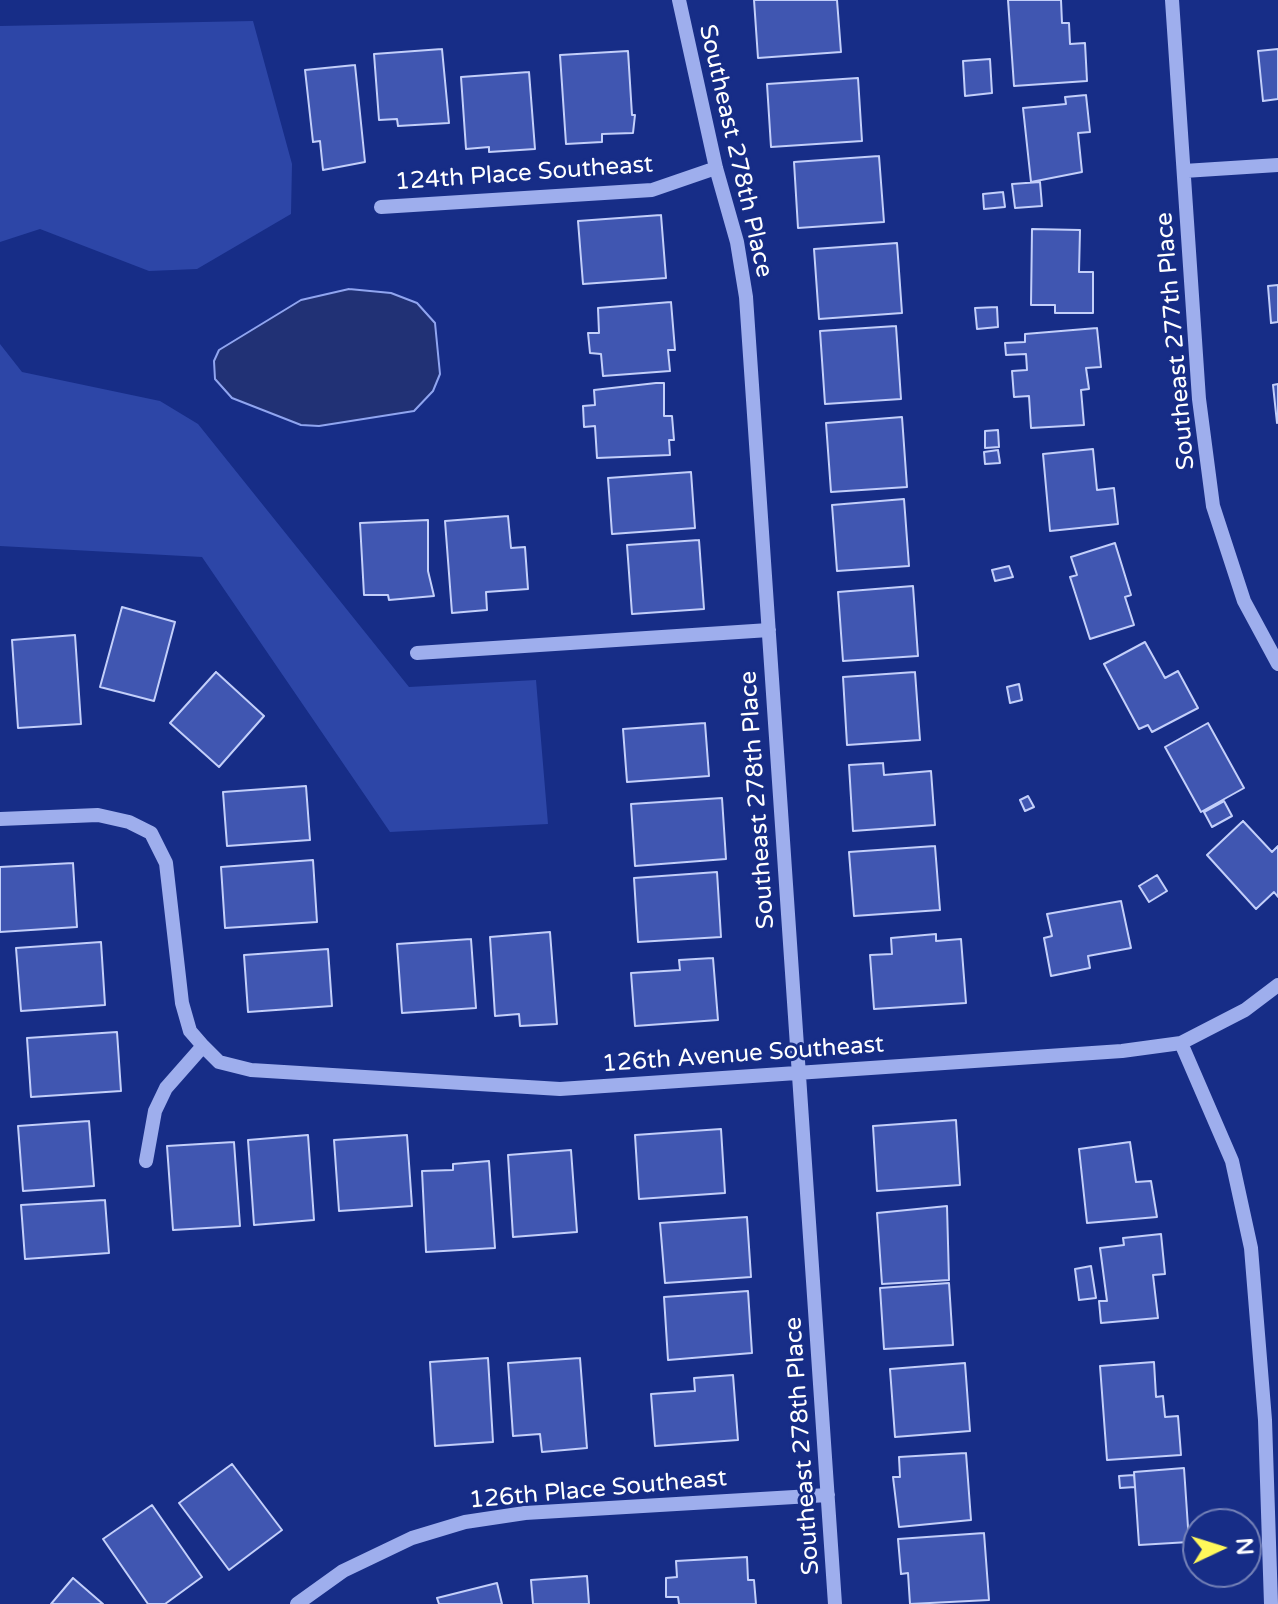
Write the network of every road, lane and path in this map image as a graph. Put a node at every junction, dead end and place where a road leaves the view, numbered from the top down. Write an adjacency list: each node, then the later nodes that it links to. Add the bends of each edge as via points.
1 (679, 0): 4 (street, Southeast 278th Place)
2 (1172, 0): 5 (street, Southeast 277th Place)
3 (1278, 165): 5 (street)
4 (716, 168): 6 (street, 124th Place Southeast, via 652,190); 7 (street, Southeast 278th Place, via 746,297)
5 (1184, 171): 9 (street, Southeast 277th Place, via 1199,399 1213,506 1244,601)
6 (381, 207)
7 (769, 630): 8 (street); 14 (street, Southeast 278th Place)
8 (417, 653)
9 (1278, 664)
10 (0, 819): 13 (street, via 98,815 151,833 166,863 182,1003 190,1031)
11 (1278, 985): 12 (street, 126th Avenue Southeast, via 1245,1010)
12 (1181, 1043): 14 (street, 126th Avenue Southeast); 16 (street, via 1232,1161 1251,1248)
13 (203, 1046): 14 (street, 126th Avenue Southeast, via 219,1062 251,1070 545,1088); 15 (street, via 166,1088 155,1111)
14 (799, 1075): 17 (street, Southeast 278th Place)
15 (146, 1161)
16 (1271, 1420): 20 (street)
17 (828, 1495): 18 (street, 126th Place Southeast, via 525,1513 465,1522 412,1538 343,1571); 19 (street, Southeast 278th Place)
18 (297, 1604)
19 (835, 1604)
20 (1271, 1604)

